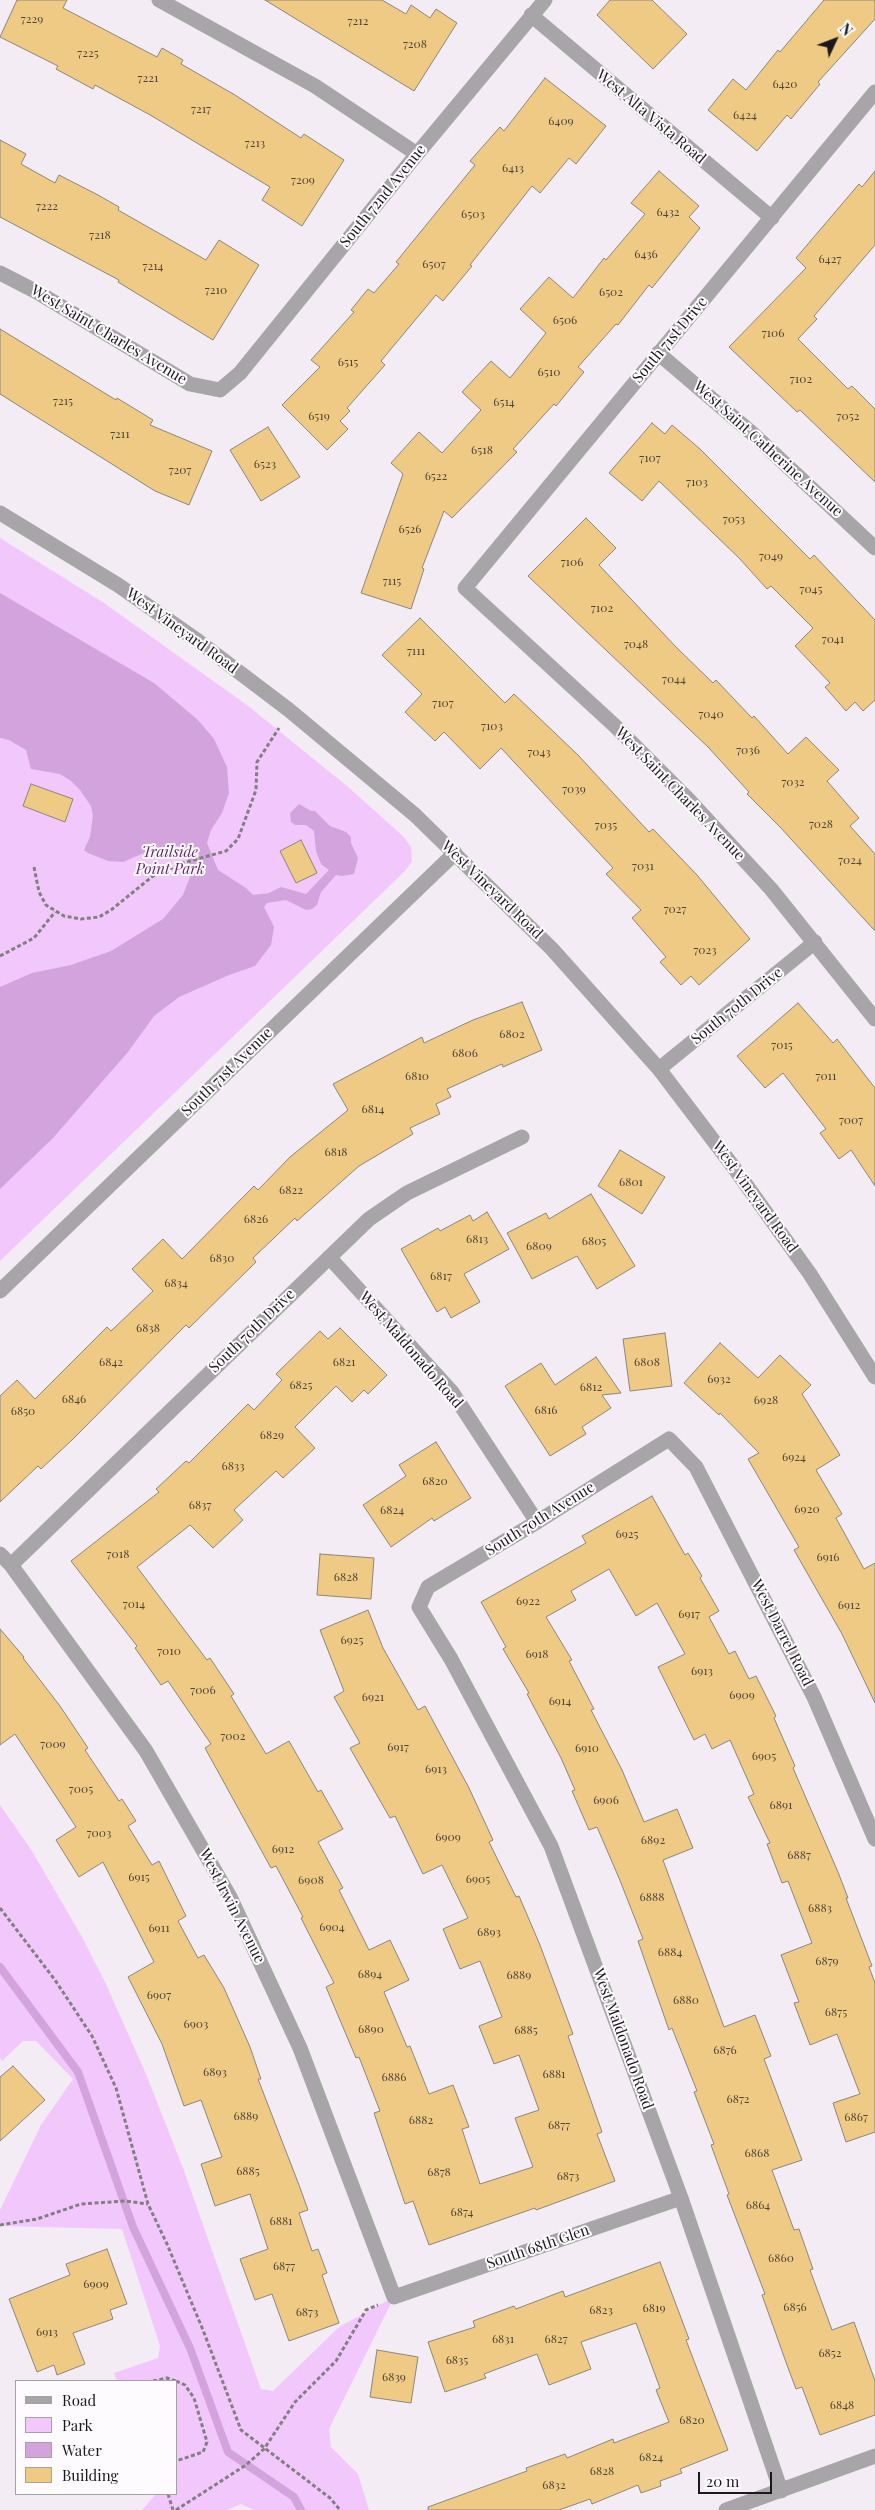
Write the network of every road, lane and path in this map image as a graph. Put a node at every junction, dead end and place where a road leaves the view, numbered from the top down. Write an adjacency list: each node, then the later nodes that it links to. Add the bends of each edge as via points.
1 (159, 0): 5 (street, via 315,86)
2 (545, 0): 3 (street, South 72nd Avenue)
3 (532, 15): 5 (street, South 72nd Avenue); 6 (street, West Alta Vista Road)
4 (875, 92): 6 (street, South 71st Drive)
5 (417, 154): 9 (street, South 72nd Avenue, via 240,373)
6 (772, 218): 8 (street, South 71st Drive)
7 (0, 273): 9 (street, West Saint Charles Avenue, via 190,384)
8 (658, 353): 11 (street, West Saint Catherine Avenue, via 753,434); 12 (street, South 71st Drive)
9 (220, 390)
10 (0, 513): 13 (street, West Vineyard Road, via 118,585)
11 (875, 548)
12 (465, 588): 17 (street, West Saint Charles Avenue, via 614,725 689,800 771,888)
13 (289, 710): 14 (street, West Vineyard Road, via 361,768); 16 (path, via 257,762 256,790 238,840 226,851 177,865 153,876 99,917 81,919)
14 (455, 853): 20 (street, West Vineyard Road, via 552,949); 23 (street, South 71st Avenue)
15 (34, 867): 16 (path, via 39,892 46,905)
16 (55, 912): 18 (path, via 34,938)
17 (815, 942): 19 (street, West Saint Charles Avenue); 20 (street, South 70th Drive)
18 (0, 956)
19 (875, 1019)
20 (660, 1069): 24 (street, West Vineyard Road, via 761,1202)
21 (522, 1137): 22 (street, South 70th Drive, via 408,1193 369,1219)
22 (328, 1257): 26 (street, West Maldonado Road, via 452,1392); 28 (street, South 70th Drive)
23 (0, 1291)
24 (875, 1377)
25 (669, 1439): 26 (street, South 70th Avenue); 30 (street, West Darrel Road, via 696,1468 801,1670)
26 (537, 1522): 29 (street, South 70th Avenue, via 428,1587)
27 (0, 1554): 28 (street, West Irwin Avenue)
28 (11, 1565): 35 (street, West Irwin Avenue, via 146,1751 230,1898 300,2048)
29 (419, 1607): 32 (street, West Maldonado Road, via 451,1659 552,1846)
30 (875, 1839)
31 (0, 1908): 33 (path, via 55,1980 92,2036 116,2088)
32 (681, 2198): 35 (street, South 68th Glen); 42 (street, West Maldonado Road)
33 (148, 2204): 34 (path, via 125,2201 80,2204 37,2220); 39 (path, via 203,2330 241,2430)
34 (0, 2224)
35 (394, 2297): 39 (path, via 366,2310 336,2361 295,2402)
36 (158, 2380): 37 (path)
37 (173, 2380)
38 (178, 2382): 41 (path, via 185,2385 194,2398 207,2442 203,2452)
39 (264, 2449): 44 (path, via 246,2465); 45 (path, via 330,2498)
40 (875, 2456): 42 (street)
41 (178, 2460)
42 (781, 2491): 46 (street)
43 (168, 2495): 44 (path)
44 (174, 2510)
45 (340, 2510)
46 (726, 2510)

